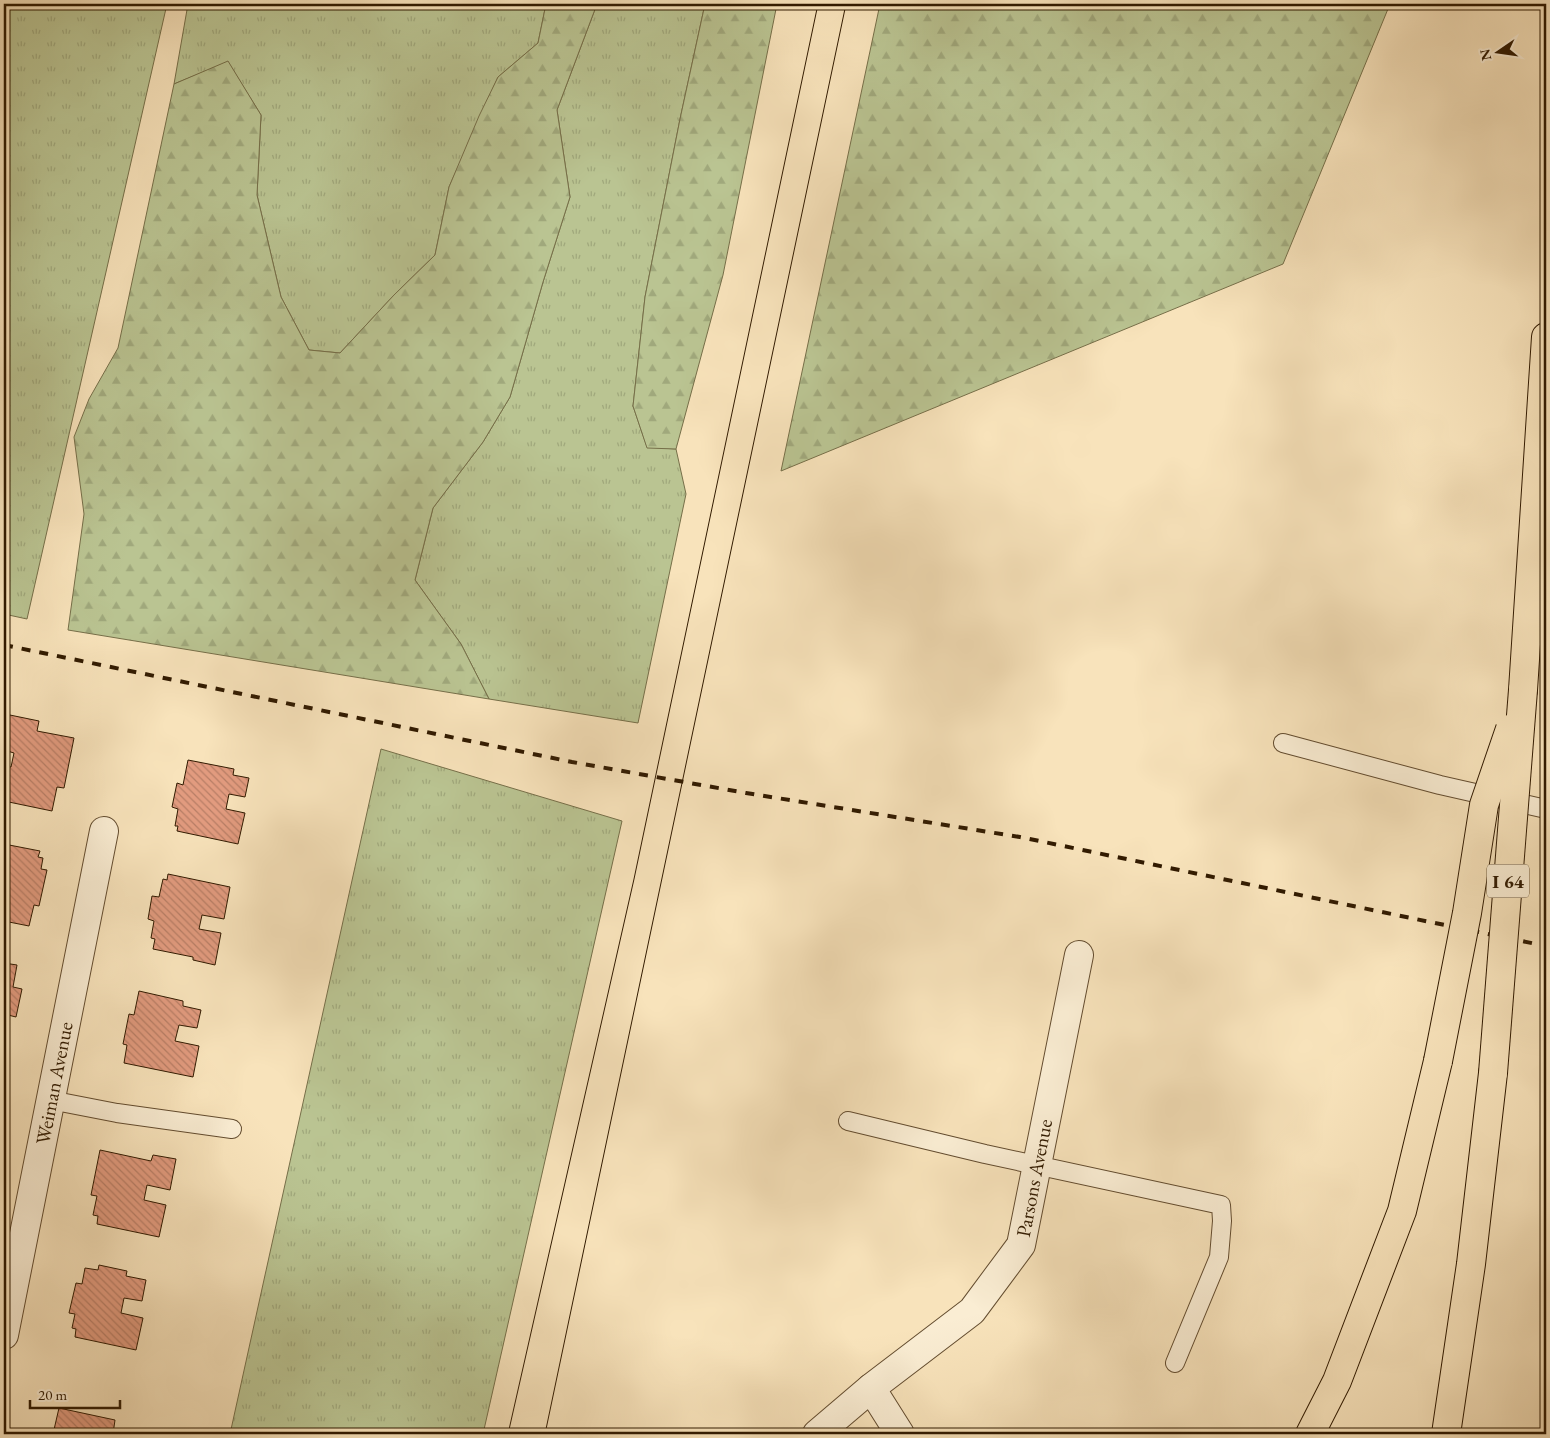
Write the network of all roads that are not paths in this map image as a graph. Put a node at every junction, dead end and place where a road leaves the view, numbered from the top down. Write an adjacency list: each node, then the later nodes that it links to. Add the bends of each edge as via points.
1 (1546, 337): 2 (highway, I 64)
2 (1523, 690): 14 (highway, I 64, bridge, via 1493,1073); 17 (highway, bridge, via 1484,804 1438,1061 1402,1211 1337,1381)
3 (1284, 743): 4 (lane, via 1440,785)
4 (1546, 809)
5 (104, 831): 7 (street, Weiman Avenue)
6 (1079, 955): 10 (street, Parsons Avenue)
7 (50, 1100): 9 (lane); 11 (street, Weiman Avenue)
8 (848, 1121): 10 (lane)
9 (232, 1129)
10 (1037, 1165): 12 (lane, via 1221,1205 1219,1257); 13 (street, Parsons Avenue, via 1021,1246 972,1311)
11 (4, 1335)
12 (1175, 1363)
13 (871, 1388): 15 (street, Parsons Avenue); 16 (street)
14 (1448, 1426)
15 (817, 1434)
16 (900, 1434)
17 (1310, 1434)

